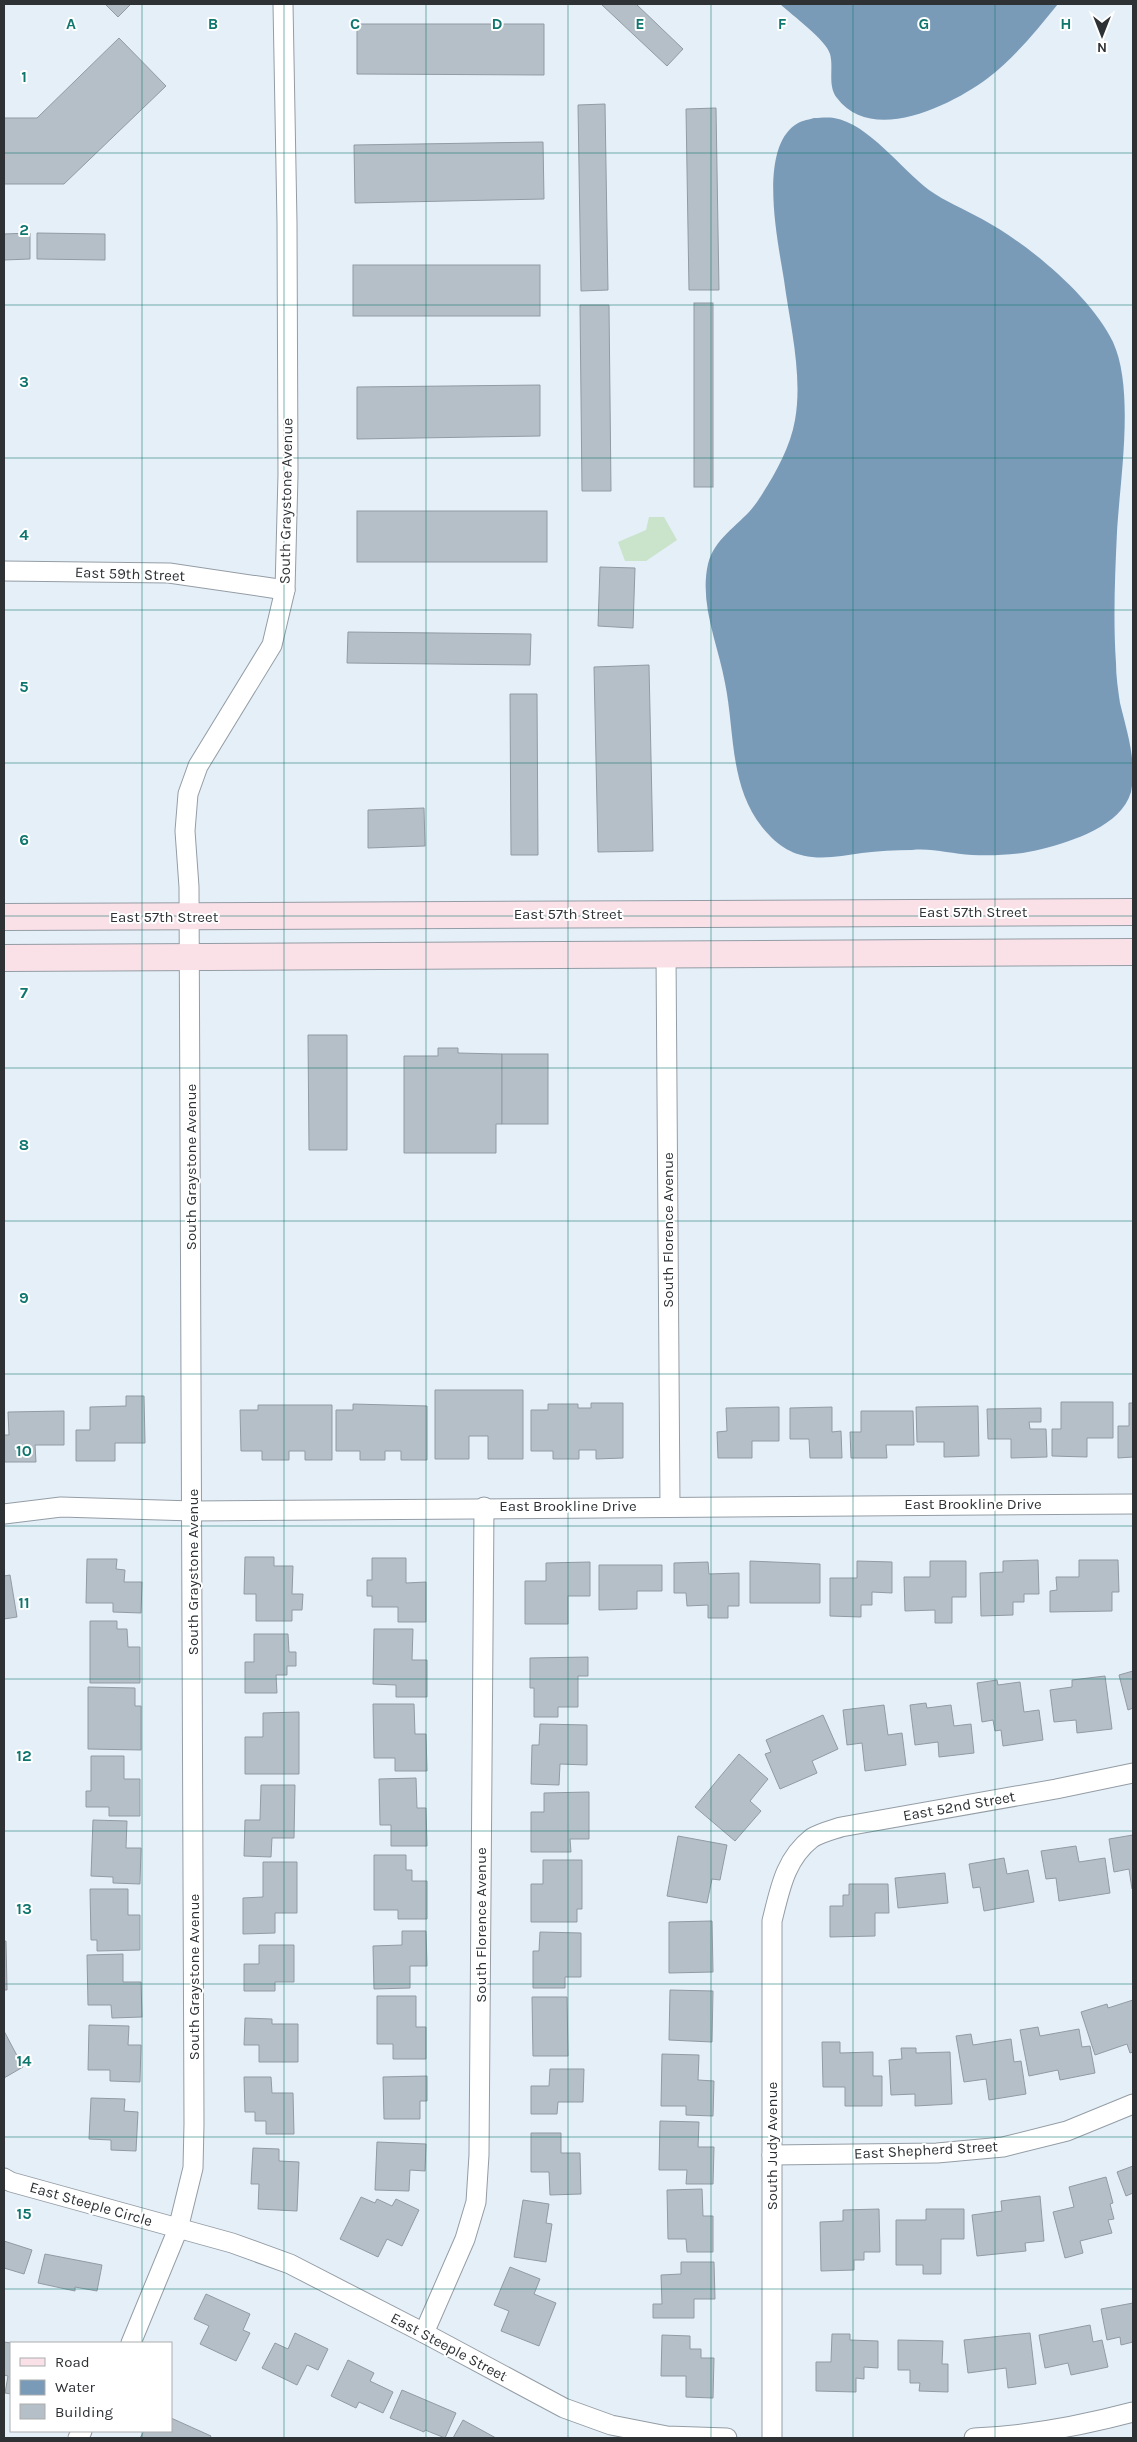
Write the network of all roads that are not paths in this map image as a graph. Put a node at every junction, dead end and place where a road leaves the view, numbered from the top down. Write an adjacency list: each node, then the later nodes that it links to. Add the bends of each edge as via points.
1 (283, 4): 3 (street, South Graystone Avenue, via 288,475)
2 (4, 571): 3 (street, East 59th Street, via 169,572)
3 (285, 590): 5 (street, South Graystone Avenue, via 272,645 202,759 188,794 186,831)
4 (1133, 912): 5 (main road, East 57th Street)
5 (190, 916): 6 (main road, East 57th Street); 9 (street, South Graystone Avenue)
6 (4, 917)
7 (1133, 952): 8 (main road)
8 (666, 954): 9 (main road); 12 (street, South Florence Avenue)
9 (190, 957): 10 (main road); 14 (street, South Graystone Avenue)
10 (4, 958)
11 (1133, 1504): 12 (street, East Brookline Drive)
12 (670, 1506): 13 (street, East Brookline Drive)
13 (484, 1507): 14 (street, East Brookline Drive); 22 (street, South Florence Avenue, via 476,2202 465,2239)
14 (193, 1511): 15 (street, East Brookline Drive, via 60,1507); 21 (street, South Graystone Avenue, via 194,2124 192,2168)
15 (4, 1514)
16 (1133, 1773): 17 (street, East 52nd Street, via 842,1827 814,1837)
17 (792, 1857): 19 (street, South Judy Avenue, via 772,1921)
18 (1133, 2104): 19 (street, East Shepherd Street, via 1067,2131 1003,2147 936,2152)
19 (772, 2155): 26 (street, South Judy Avenue)
20 (4, 2178): 21 (street, East Steeple Circle)
21 (178, 2229): 22 (street, East Steeple Street, via 232,2243 290,2264); 23 (street, South Graystone Avenue)
22 (424, 2332): 25 (street, East Steeple Street, via 564,2408 611,2425 667,2436)
23 (131, 2342)
24 (1133, 2412): 27 (street, via 1069,2428)
25 (727, 2438)
26 (772, 2438)
27 (974, 2438)

